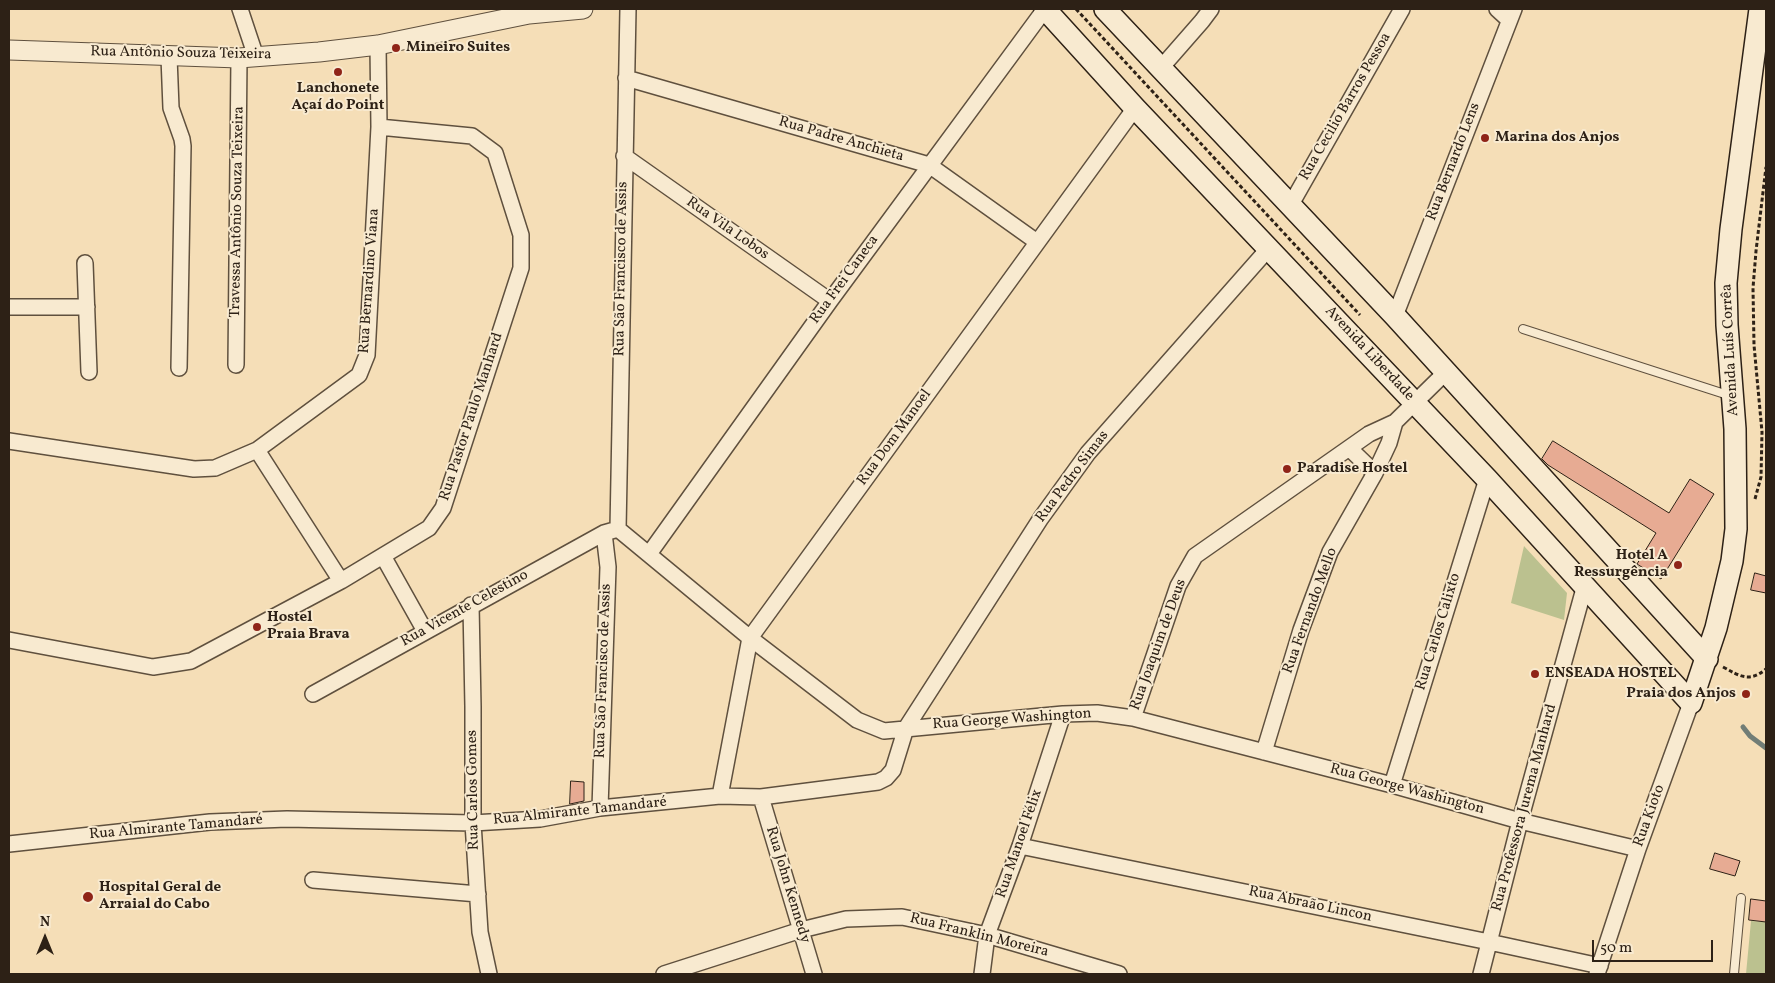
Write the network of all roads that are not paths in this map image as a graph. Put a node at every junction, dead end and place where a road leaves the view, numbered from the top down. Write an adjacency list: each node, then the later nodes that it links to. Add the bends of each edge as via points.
1 (240, 9): 15 (street, Travessa Antônio Souza Teixeira)
2 (583, 9): 10 (street)
3 (628, 9): 17 (street, Rua São Francisco de Assis)
4 (1045, 9): 18 (main road, Avenida Liberdade); 21 (street, Rua Frei Caneca)
5 (1105, 9): 16 (main road)
6 (1211, 9): 16 (street)
7 (1402, 9): 22 (street, Rua Cecilio Barros Pessoa)
8 (1497, 9): 11 (street)
9 (1760, 9): 35 (main road, Avenida Luís Corrêa, via 1728,259 1726,307)
10 (529, 11): 12 (street, Rua Antônio Souza Teixeira)
11 (1512, 15): 29 (street, Rua Bernardo Lens)
12 (378, 45): 15 (street, Rua Antônio Souza Teixeira); 19 (street, Rua Bernardino Viana)
13 (9, 50): 14 (street, Rua Antônio Souza Teixeira)
14 (169, 57): 15 (street, Rua Antônio Souza Teixeira); 32 (street, via 171,108 183,146)
15 (247, 57): 31 (street, Travessa Antônio Souza Teixeira)
16 (1160, 68): 22 (main road)
17 (626, 78): 20 (street, Rua São Francisco de Assis); 21 (street, Rua Padre Anchieta)
18 (1135, 108): 23 (street, Rua Dom Manoel); 24 (main road, Avenida Liberdade)
19 (379, 127): 40 (street, Rua Bernardino Viana, via 367,355 359,374); 45 (street, Rua Pastor Paulo Manhard, via 472,136 495,152 521,235 521,268 443,508 429,528)
20 (624, 156): 26 (street, Rua Vila Lobos); 43 (street, Rua São Francisco de Assis)
21 (929, 165): 23 (street, Rua Padre Anchieta); 26 (street, Rua Frei Caneca)
22 (1290, 206): 29 (main road)
23 (1038, 242): 50 (street, Rua Dom Manoel)
24 (1269, 248): 36 (main road, Avenida Liberdade); 57 (street, Rua Pedro Simas, via 1088,454 1042,518)
25 (85, 263): 28 (street)
26 (830, 301): 44 (street, Rua Frei Caneca)
27 (9, 307): 28 (street)
28 (87, 307): 33 (street)
29 (1395, 316): 34 (main road)
30 (1523, 329): 35 (lane)
31 (236, 365)
32 (180, 368)
33 (89, 372)
34 (1446, 372): 36 (street, Rua Joaquim de Deus); 52 (main road)
35 (1733, 396): 52 (main road, Avenida Luís Corrêa, via 1736,529 1725,594)
36 (1416, 404): 37 (street, Rua Joaquim de Deus); 42 (main road, Avenida Liberdade)
37 (1395, 422): 39 (street, Rua Joaquim de Deus); 41 (street, Rua Fernando Mello)
38 (9, 441): 40 (street, Rua Bernardino Viana, via 194,469 215,468)
39 (1349, 448): 41 (street); 56 (street, Rua Joaquim de Deus, via 1195,556 1178,586)
40 (256, 450): 46 (street)
41 (1375, 473): 58 (street, Rua Fernando Mello, via 1330,552 1300,630)
42 (1487, 479): 47 (main road, Avenida Liberdade); 59 (street, Rua Carlos Calixto)
43 (611, 531): 44 (street, Rua George Washington); 48 (street, Rua Vicente Celestino); 62 (street, Rua São Francisco de Assis)
44 (649, 554): 50 (street, Rua George Washington)
45 (383, 556): 46 (street, Rua Pastor Paulo Manhard); 49 (street)
46 (341, 580): 51 (street, Rua Pastor Paulo Manhard, via 191,661 153,667)
47 (1585, 585): 54 (main road, Avenida Liberdade); 63 (street, Rua Professora Jurema Manhard)
48 (470, 605): 49 (street, Rua Vicente Celestino); 64 (street, Rua Carlos Gomes)
49 (425, 631): 53 (street, Rua Vicente Celestino)
50 (750, 638): 57 (street, Rua George Washington, via 857,720 884,731); 60 (street, Rua Dom Manoel)
51 (9, 640)
52 (1707, 659): 54 (main road, Rua Kioto)
53 (313, 694)
54 (1691, 703): 67 (street, Rua Kioto)
55 (1062, 714): 56 (street, Rua George Washington); 57 (street, Rua George Washington); 66 (street, Rua Manoel Félix)
56 (1133, 718): 58 (street, Rua George Washington)
57 (906, 728): 61 (street, Rua Almirante Tamandaré, via 893,770 878,782)
58 (1264, 752): 59 (street, Rua George Washington)
59 (1392, 785): 63 (street, Rua George Washington)
60 (720, 796): 61 (street, Rua Almirante Tamandaré); 62 (street, Rua Almirante Tamandaré)
61 (761, 797): 71 (street, Rua John Kennedy)
62 (600, 808): 64 (street, Rua Almirante Tamandaré, via 540,819)
63 (1520, 821): 67 (street, Rua George Washington); 73 (street, Rua Professora Jurema Manhard)
64 (473, 823): 65 (street, Rua Almirante Tamandaré, via 288,819 210,822); 69 (street, Rua Carlos Gomes)
65 (9, 844)
66 (1020, 846): 72 (street, Rua Manoel Félix); 73 (street, Rua Abraão Lincon)
67 (1638, 849): 74 (street, Rua Kioto)
68 (313, 880): 69 (street)
69 (478, 894): 75 (street, Rua Carlos Gomes, via 480,932)
70 (1741, 898): 81 (lane)
71 (801, 930): 72 (street, Rua Franklin Moreira, via 846,919 902,917); 76 (street, Rua Franklin Moreira); 77 (street, Rua John Kennedy)
72 (988, 935): 78 (street, Rua Manoel Félix); 79 (street, Rua Franklin Moreira)
73 (1489, 942): 74 (street, Rua Abraão Lincon); 80 (street, Rua Professora Jurema Manhard)
74 (1598, 970)
75 (489, 974)
76 (664, 974)
77 (814, 974)
78 (982, 974)
79 (1119, 974)
80 (1481, 974)
81 (1734, 974)

